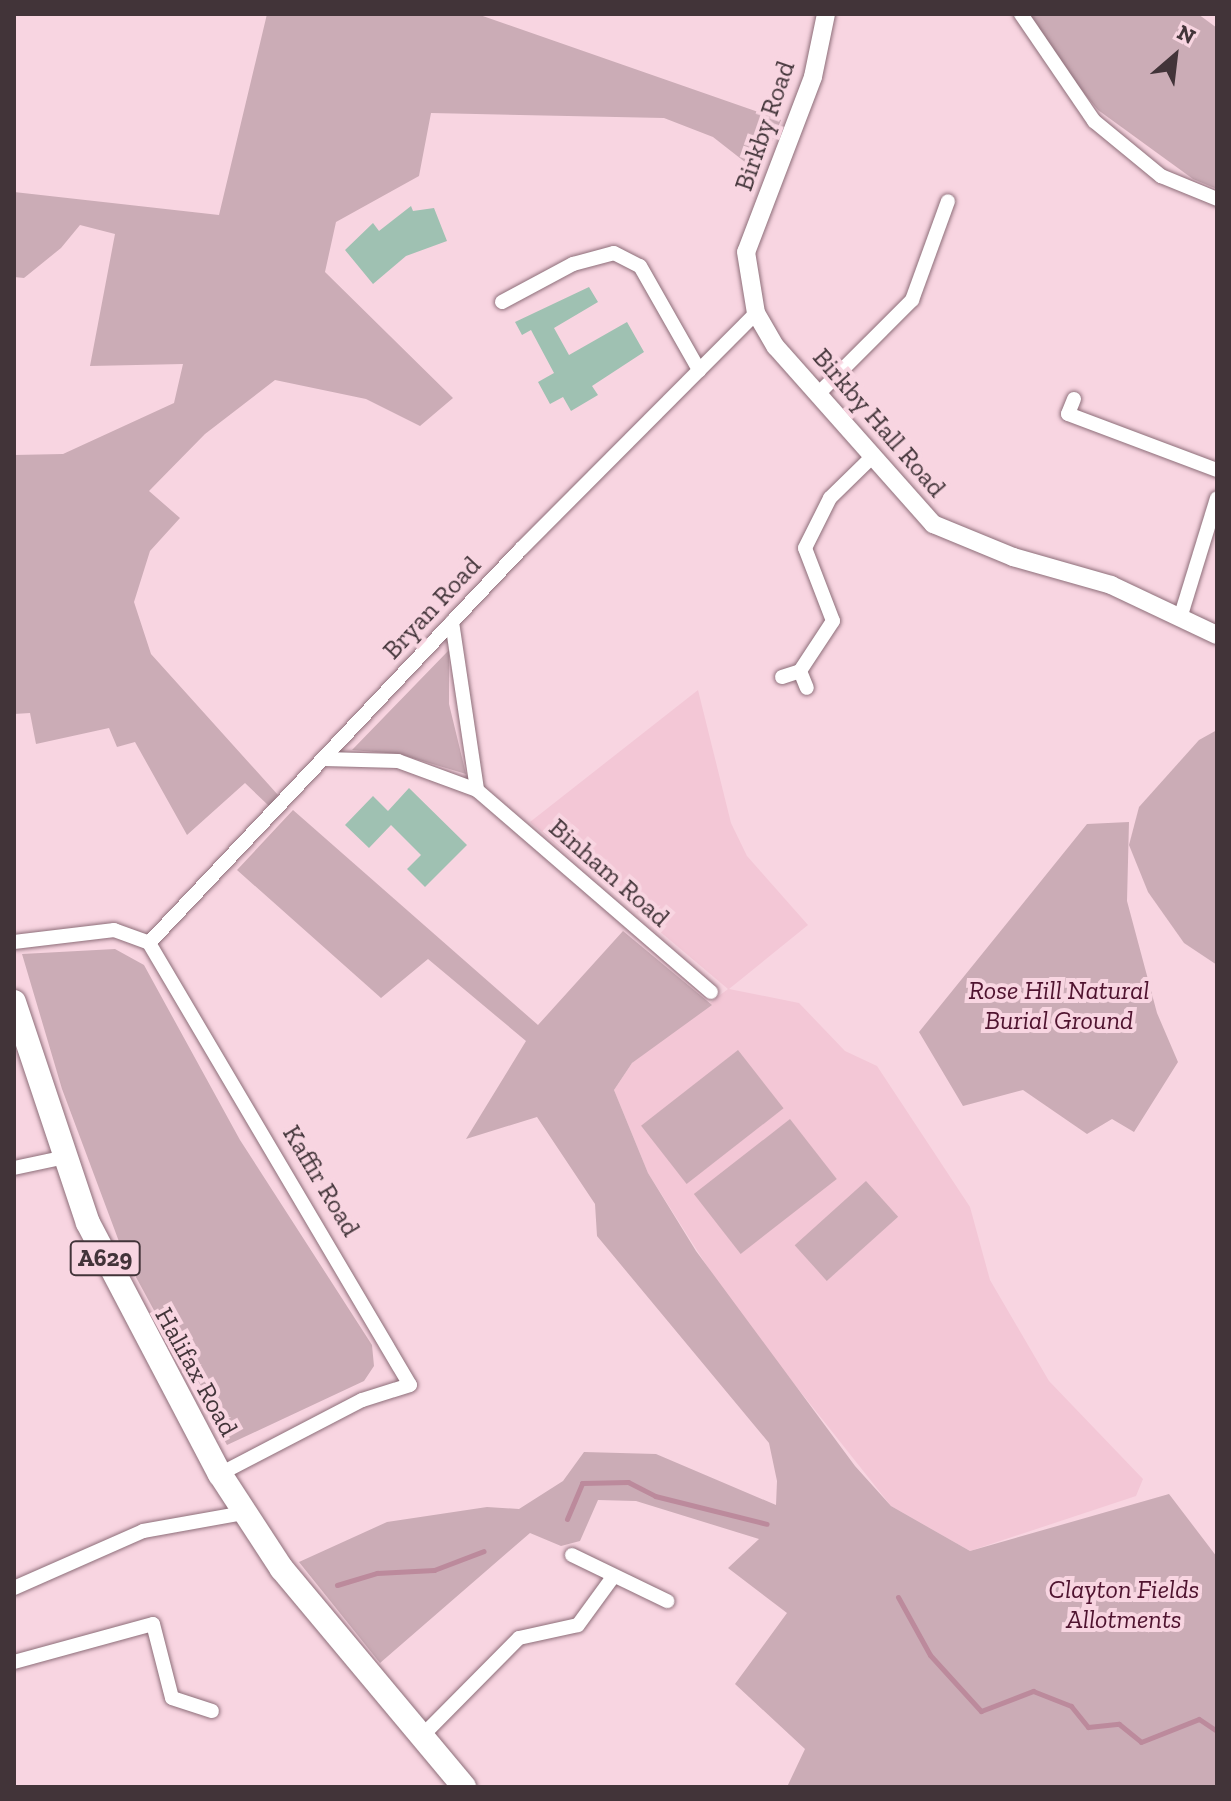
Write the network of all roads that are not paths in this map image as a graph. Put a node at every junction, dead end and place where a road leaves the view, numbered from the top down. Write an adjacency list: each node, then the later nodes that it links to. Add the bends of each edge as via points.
1 (1021, 14): 3 (street, via 1094,121 1161,176)
2 (822, 15): 5 (street, Birkby Road, via 813,77)
3 (1217, 199)
4 (948, 201): 9 (street, via 912,300)
5 (746, 252): 7 (street, Birkby Hall Road)
6 (502, 302): 8 (street, via 573,264 614,253 640,266)
7 (756, 313): 8 (street, Bryan Road); 9 (street, Birkby Hall Road, via 776,347)
8 (699, 370): 17 (street, Bryan Road)
9 (821, 391): 13 (street, Birkby Hall Road)
10 (1074, 399): 11 (street)
11 (1068, 414): 12 (street); 14 (street)
12 (1061, 429)
13 (872, 457): 16 (street, Birkby Hall Road, via 933,524); 19 (street, via 830,498 805,548 833,621)
14 (1217, 470)
15 (1217, 498): 16 (street)
16 (1181, 615): 18 (street, Birkby Hall Road)
17 (452, 622): 22 (street, Bryan Road); 23 (street)
18 (1217, 635)
19 (800, 671): 20 (street); 21 (street)
20 (782, 677)
21 (807, 688)
22 (324, 759): 23 (street, Binham Road, via 398,761); 25 (street, Bryan Road)
23 (477, 790): 26 (street, Binham Road)
24 (14, 942): 25 (street, via 114,930)
25 (149, 943): 30 (street, Kaffir Road, via 410,1385 362,1400)
26 (711, 992)
27 (14, 1002): 28 (highway, Halifax Road / A629)
28 (61, 1158): 29 (street); 30 (highway, Halifax Road / A629, via 135,1319)
29 (14, 1168)
30 (220, 1474): 31 (highway, Halifax Road / A629)
31 (244, 1513): 34 (street, via 143,1531); 38 (highway, Halifax Road / A629)
32 (572, 1555): 33 (street)
33 (613, 1577): 35 (street); 38 (street, via 578,1625 519,1638)
34 (14, 1588)
35 (667, 1601)
36 (14, 1662): 37 (street, via 153,1624 172,1698)
37 (212, 1711)
38 (419, 1739): 39 (highway, A629)
39 (464, 1787)

